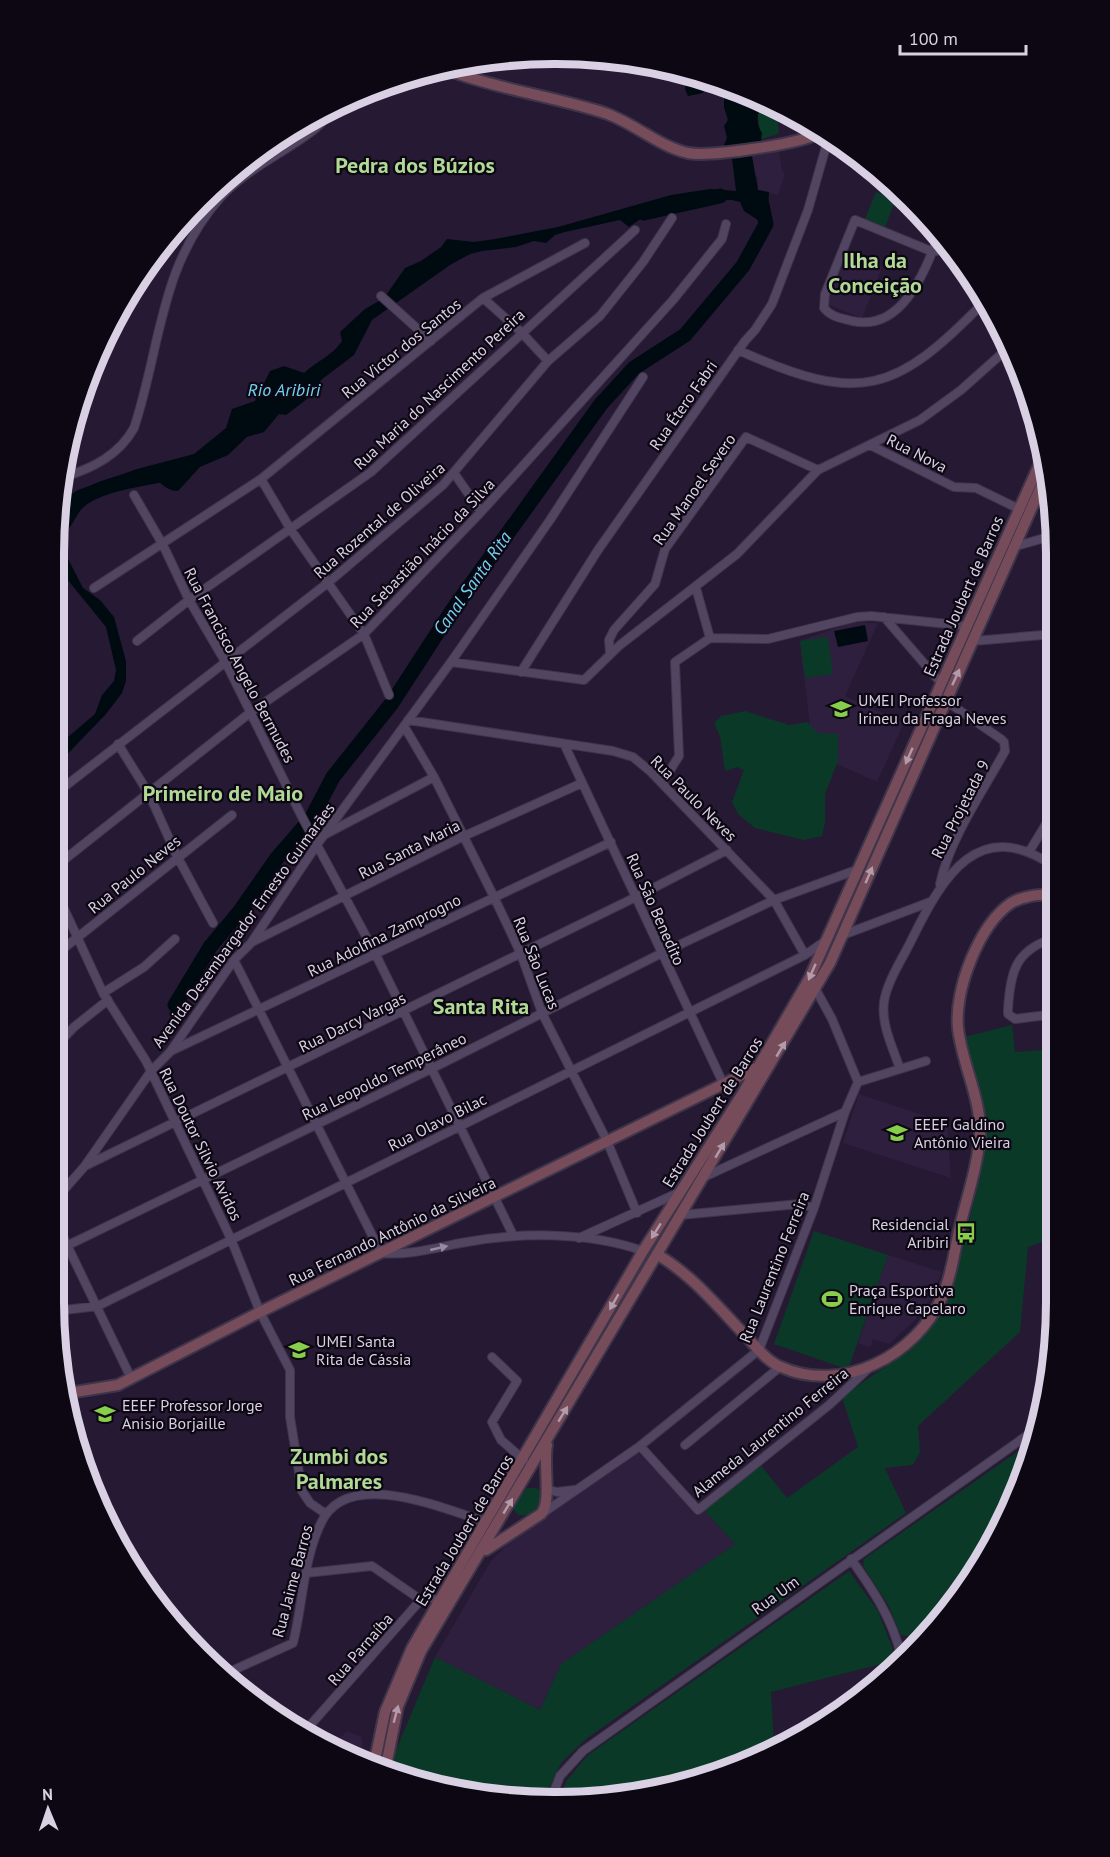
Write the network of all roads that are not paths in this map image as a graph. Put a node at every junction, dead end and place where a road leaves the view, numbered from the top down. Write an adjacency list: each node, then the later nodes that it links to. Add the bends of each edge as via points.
1 (459, 74): 3 (main road, via 503,89 606,113 689,153 764,146)
2 (319, 125): 5 (street)
3 (811, 137)
4 (826, 146): 19 (street, Rua Étero Fabri, via 808,210 772,304)
5 (250, 171)
6 (242, 178): 27 (street, via 204,219 173,274 134,428 125,443 107,459)
7 (672, 218): 21 (street, Rua Rozental de Oliveira, via 600,315)
8 (726, 224): 32 (street, Rua Sebastião Inácio da Silva, via 722,239 674,300)
9 (635, 230): 17 (street, Rua Maria do Nascimento Pereira)
10 (585, 243): 15 (street, Rua Victor dos Santos)
11 (935, 246): 13 (street)
12 (939, 250): 13 (street)
13 (933, 252): 13 (street, via 910,296 883,319 864,323 831,315 824,308 822,301 855,220)
14 (381, 296): 18 (street)
15 (483, 298): 17 (street); 18 (street, Rua Victor dos Santos)
16 (979, 308): 19 (street, via 948,339 910,367 872,382 811,379)
17 (521, 332): 21 (street); 33 (street, Rua Maria do Nascimento Pereira, via 371,472)
18 (431, 341): 28 (street, Rua Victor dos Santos)
19 (738, 350): 51 (street, Rua Étero Fabri, via 598,550)
20 (1002, 354): 23 (street, via 920,420)
21 (548, 361): 26 (street, Rua Rozental de Oliveira)
22 (644, 377): 49 (street, Avenida Desembargador Ernesto Guimarães)
23 (870, 444): 25 (street); 31 (street, Rua Nova, via 954,487 976,488)
24 (1037, 468): 31 (main road, Estrada Joubert de Barros)
25 (818, 471): 39 (street, via 737,554); 48 (street, Rua Manoel Severo, via 746,437 665,549 655,584 614,630 609,640)
26 (454, 473): 32 (street); 37 (street, Rua Rozental de Oliveira)
27 (72, 474)
28 (261, 479): 33 (street); 35 (street, Rua Victor dos Santos)
29 (1040, 487): 36 (main road, Estrada Joubert de Barros)
30 (134, 495): 35 (street, Rua Francisco Angelo Bermudes)
31 (1019, 509): 42 (main road, Estrada Joubert de Barros)
32 (481, 512): 43 (street, Rua Sebastião Inácio da Silva)
33 (291, 530): 37 (street); 40 (street, Rua Maria do Nascimento Pereira)
34 (1045, 538): 36 (street)
35 (163, 545): 38 (street, Rua Victor dos Santos); 40 (street, Rua Francisco Angelo Bermudes)
36 (1012, 548): 47 (main road, Estrada Joubert de Barros)
37 (329, 582): 43 (street); 50 (street, Rua Rozental de Oliveira)
38 (94, 588)
39 (696, 588): 45 (street); 48 (street)
40 (189, 600): 46 (street, Rua Maria do Nascimento Pereira); 50 (street, Rua Francisco Angelo Bermudes)
41 (884, 618): 42 (street); 45 (street, via 857,617 768,639); 52 (street)
42 (967, 626): 52 (main road, Estrada Joubert de Barros)
43 (364, 634): 53 (street); 55 (street, Rua Sebastião Inácio da Silva)
44 (1046, 635): 47 (street)
45 (710, 638): 61 (street, via 675,662 679,756)
46 (137, 641)
47 (973, 641): 54 (main road, Estrada Joubert de Barros, one-way to 47)
48 (610, 653): 51 (street, via 584,680)
49 (451, 662): 51 (street); 56 (street, Avenida Desembargador Ernesto Guimarães)
50 (226, 663): 55 (street, Rua Francisco Angelo Bermudes); 57 (street, Rua Rozental de Oliveira)
51 (521, 672)
52 (941, 683): 75 (main road, Estrada Joubert de Barros, one-way to 75)
53 (389, 695)
54 (946, 701): 76 (street, Rua Projetada 9, via 1001,739 1005,751 945,865); 85 (main road, Estrada Joubert de Barros, one-way to 54)
55 (251, 712): 63 (street, Rua Sebastião Inácio da Silva); 69 (street, Rua Francisco Angelo Bermudes)
56 (406, 723): 58 (street, Rua Paulo Neves); 59 (street, Rua São Lucas); 66 (street, Avenida Desembargador Ernesto Guimarães)
57 (118, 744): 62 (street, Rua Rozental de Oliveira); 63 (street)
58 (565, 746): 60 (street, Rua São Benedito); 61 (street, Rua Paulo Neves, via 633,757)
59 (434, 777): 66 (street); 67 (street, Rua São Lucas)
60 (582, 783): 67 (street, Rua Santa Maria); 68 (street, Rua São Benedito)
61 (662, 783): 70 (street, Rua Paulo Neves)
62 (64, 787)
63 (149, 794): 72 (street); 73 (street, Rua Sebastião Inácio da Silva)
64 (232, 815): 72 (street, Rua Paulo Neves)
65 (1046, 824): 71 (street)
66 (324, 835): 69 (street, Avenida Desembargador Ernesto Guimarães)
67 (462, 837): 78 (street, Rua Santa Maria); 79 (street, Rua São Lucas)
68 (611, 842): 79 (street, Rua Adolfina Zamprogno); 80 (street, Rua São Benedito)
69 (316, 846): 78 (street, Rua Francisco Angelo Bermudes); 90 (street, Avenida Desembargador Ernesto Guimarães)
70 (727, 850): 80 (street, Rua Darcy Vargas); 81 (street, Rua Paulo Neves)
71 (1029, 852): 74 (street); 76 (street, via 994,847 974,853 956,867)
72 (177, 856): 84 (street); 86 (street, Rua Paulo Neves)
73 (64, 860)
74 (1046, 862)
75 (859, 869): 81 (street, Rua Leopoldo Temperâneo); 88 (main road, Estrada Joubert de Barros)
76 (939, 890): 82 (street)
77 (1046, 895): 146 (main road, via 1012,902 991,922 974,951 958,1016 979,1118 979,1146 948,1283 934,1312 914,1337)
78 (345, 896): 90 (street, Rua Santa Maria); 92 (street, Rua Francisco Angelo Bermudes)
79 (494, 897): 92 (street, Rua Adolfina Zamprogno); 93 (street, Rua São Lucas)
80 (636, 897): 93 (street, Rua Darcy Vargas); 94 (street, Rua São Benedito)
81 (774, 900): 94 (street, Rua Leopoldo Temperâneo); 95 (street, Rua Paulo Neves)
82 (930, 902): 85 (street); 110 (street, via 884,1001 885,1025)
83 (64, 909): 86 (street, Rua Doutor Silvio Avidos)
84 (213, 923)
85 (843, 935): 97 (main road, Estrada Joubert de Barros)
86 (77, 937): 91 (street, Rua Paulo Neves); 98 (street, Rua Doutor Silvio Avidos)
87 (176, 939): 98 (street)
88 (825, 941): 95 (street, Rua Olavo Bilac); 107 (main road, Estrada Joubert de Barros, one-way to 107, via 809,979)
89 (1046, 941): 103 (street, via 1020,958 1012,975 1008,1014 1015,1019)
90 (251, 943): 96 (street, Avenida Desembargador Ernesto Guimarães)
91 (64, 948)
92 (375, 953): 99 (street, Rua Adolfina Zamprogno); 100 (street, Rua Francisco Angelo Bermudes)
93 (521, 954): 100 (street, Rua Darcy Vargas); 101 (street, Rua São Lucas)
94 (660, 954): 101 (street, Rua Leopoldo Temperâneo); 102 (street, Rua São Benedito)
95 (805, 955): 102 (street, Rua Olavo Bilac)
96 (234, 960): 99 (street); 105 (street, Avenida Desembargador Ernesto Guimarães)
97 (816, 990): 113 (street); 115 (main road, Estrada Joubert de Barros, one-way to 97)
98 (105, 996): 104 (street); 111 (street, Rua Doutor Silvio Avidos)
99 (259, 1011): 105 (street, Rua Adolfina Zamprogno); 108 (street)
100 (402, 1012): 108 (street, Rua Darcy Vargas); 109 (street, Rua Francisco Angelo Bermudes)
101 (542, 1013): 109 (street, Rua Leopoldo Temperâneo); 112 (street, Rua São Lucas)
102 (689, 1013): 112 (street, Rua Olavo Bilac); 114 (street, Rua São Benedito)
103 (1046, 1015)
104 (64, 1038)
105 (170, 1052): 111 (street, Avenida Desembargador Ernesto Guimarães)
106 (926, 1061): 110 (street)
107 (759, 1067): 114 (main road, Rua Fernando Antônio da Silveira); 115 (main road, Estrada Joubert de Barros)
108 (287, 1068): 117 (street, Rua Darcy Vargas); 118 (street)
109 (431, 1069): 118 (street, Rua Leopoldo Temperâneo); 119 (street, Rua Francisco Angelo Bermudes)
110 (900, 1069): 113 (street)
111 (151, 1071): 117 (street, Rua Doutor Silvio Avidos); 121 (street, Avenida Desembargador Ernesto Guimarães)
112 (570, 1071): 119 (street, Rua Olavo Bilac); 120 (street, Rua São Lucas)
113 (858, 1082): 116 (street, Rua Laurentino Ferreira)
114 (723, 1083): 115 (main road); 120 (main road, Rua Fernando Antônio da Silveira)
115 (747, 1096): 122 (main road, Estrada Joubert de Barros, one-way to 115); 126 (main road, Estrada Joubert de Barros)
116 (845, 1112): 122 (street); 128 (street, Rua Laurentino Ferreira)
117 (176, 1123): 121 (street, Rua Darcy Vargas); 123 (street, Rua Doutor Silvio Avidos)
118 (316, 1124): 123 (street, Rua Leopoldo Temperâneo); 124 (street)
119 (459, 1126): 124 (street, Rua Olavo Bilac); 127 (street, Rua Francisco Angelo Bermudes)
120 (607, 1141): 127 (main road, Rua Fernando Antônio da Silveira); 129 (street, Rua São Lucas)
121 (84, 1167): 125 (street, Avenida Desembargador Ernesto Guimarães)
122 (704, 1177): 130 (main road, Estrada Joubert de Barros)
123 (203, 1180): 134 (street, Rua Doutor Silvio Avidos); 135 (street, Rua Leopoldo Temperâneo)
124 (346, 1184): 134 (street, Rua Olavo Bilac); 138 (street)
125 (64, 1188)
126 (680, 1192): 129 (street); 137 (main road, Estrada Joubert de Barros, one-way to 137)
127 (494, 1198): 131 (street, Rua Francisco Angelo Bermudes); 138 (main road, Rua Fernando Antônio da Silveira)
128 (814, 1208): 130 (street, via 799,1204); 143 (street, Rua Laurentino Ferreira)
129 (637, 1213): 133 (street)
130 (680, 1215): 139 (main road, Estrada Joubert de Barros)
131 (513, 1235): 133 (street); 138 (street, one-way to 131, via 413,1254)
132 (64, 1238): 135 (street)
133 (578, 1238): 137 (street)
134 (231, 1239): 140 (street, Rua Olavo Bilac); 142 (street, Rua Doutor Silvio Avidos)
135 (68, 1246): 136 (street, Rua Leopoldo Temperâneo); 140 (street)
136 (64, 1248)
137 (643, 1251): 153 (main road, Estrada Joubert de Barros, one-way to 153)
138 (381, 1253): 142 (main road, Rua Fernando Antônio da Silveira)
139 (658, 1254): 143 (main road, via 692,1279); 150 (main road, Estrada Joubert de Barros, one-way to 139)
140 (98, 1306): 141 (street, Rua Olavo Bilac); 147 (street)
141 (64, 1310)
142 (261, 1312): 147 (main road, Rua Fernando Antônio da Silveira); 158 (street, Rua Doutor Silvio Avidos, via 290,1370 290,1417 302,1491 310,1503)
143 (759, 1350): 145 (main road); 152 (street, Rua Laurentino Ferreira)
144 (492, 1357): 153 (street, via 517,1380 495,1415 493,1426 507,1446)
145 (780, 1367): 146 (main road, via 824,1376); 151 (street)
146 (870, 1367): 152 (street, Alameda Laurentino Ferreira, via 829,1405 698,1510)
147 (131, 1378): 148 (main road, Rua Fernando Antônio da Silveira, via 105,1388)
148 (73, 1392)
149 (1027, 1434): 161 (street, Rua Um)
150 (548, 1439): 154 (main road, Estrada Joubert de Barros); 156 (main road)
151 (685, 1445)
152 (640, 1446): 157 (street, Rua Laurentino Ferreira)
153 (524, 1460): 155 (main road, Estrada Joubert de Barros)
154 (523, 1483): 155 (main road); 156 (main road); 162 (main road, Estrada Joubert de Barros, one-way to 154)
155 (507, 1488): 160 (main road, Estrada Joubert de Barros)
156 (546, 1489): 157 (street); 159 (main road, via 548,1503)
157 (578, 1489): 159 (street, Rua Laurentino Ferreira)
158 (326, 1514): 160 (street, Rua Jaime Barros, via 350,1498 387,1495 418,1500); 163 (street, Rua Jaime Barros, via 316,1534)
159 (541, 1514): 162 (main road, via 496,1541)
160 (486, 1522): 165 (main road, Estrada Joubert de Barros)
161 (851, 1559): 166 (street, via 884,1608); 171 (street, Rua Um, via 583,1751 560,1776)
162 (475, 1562): 170 (main road, Estrada Joubert de Barros, one-way to 162, via 408,1678)
163 (306, 1573): 164 (street, via 372,1566); 167 (street, Rua Jaime Barros, via 293,1644)
164 (421, 1600): 165 (street); 168 (street, Rua Parnaíba)
165 (440, 1600): 169 (main road, Estrada Joubert de Barros, via 397,1679 380,1728)
166 (900, 1651)
167 (232, 1671)
168 (309, 1726)
169 (375, 1758)
170 (387, 1762)
171 (554, 1792)

